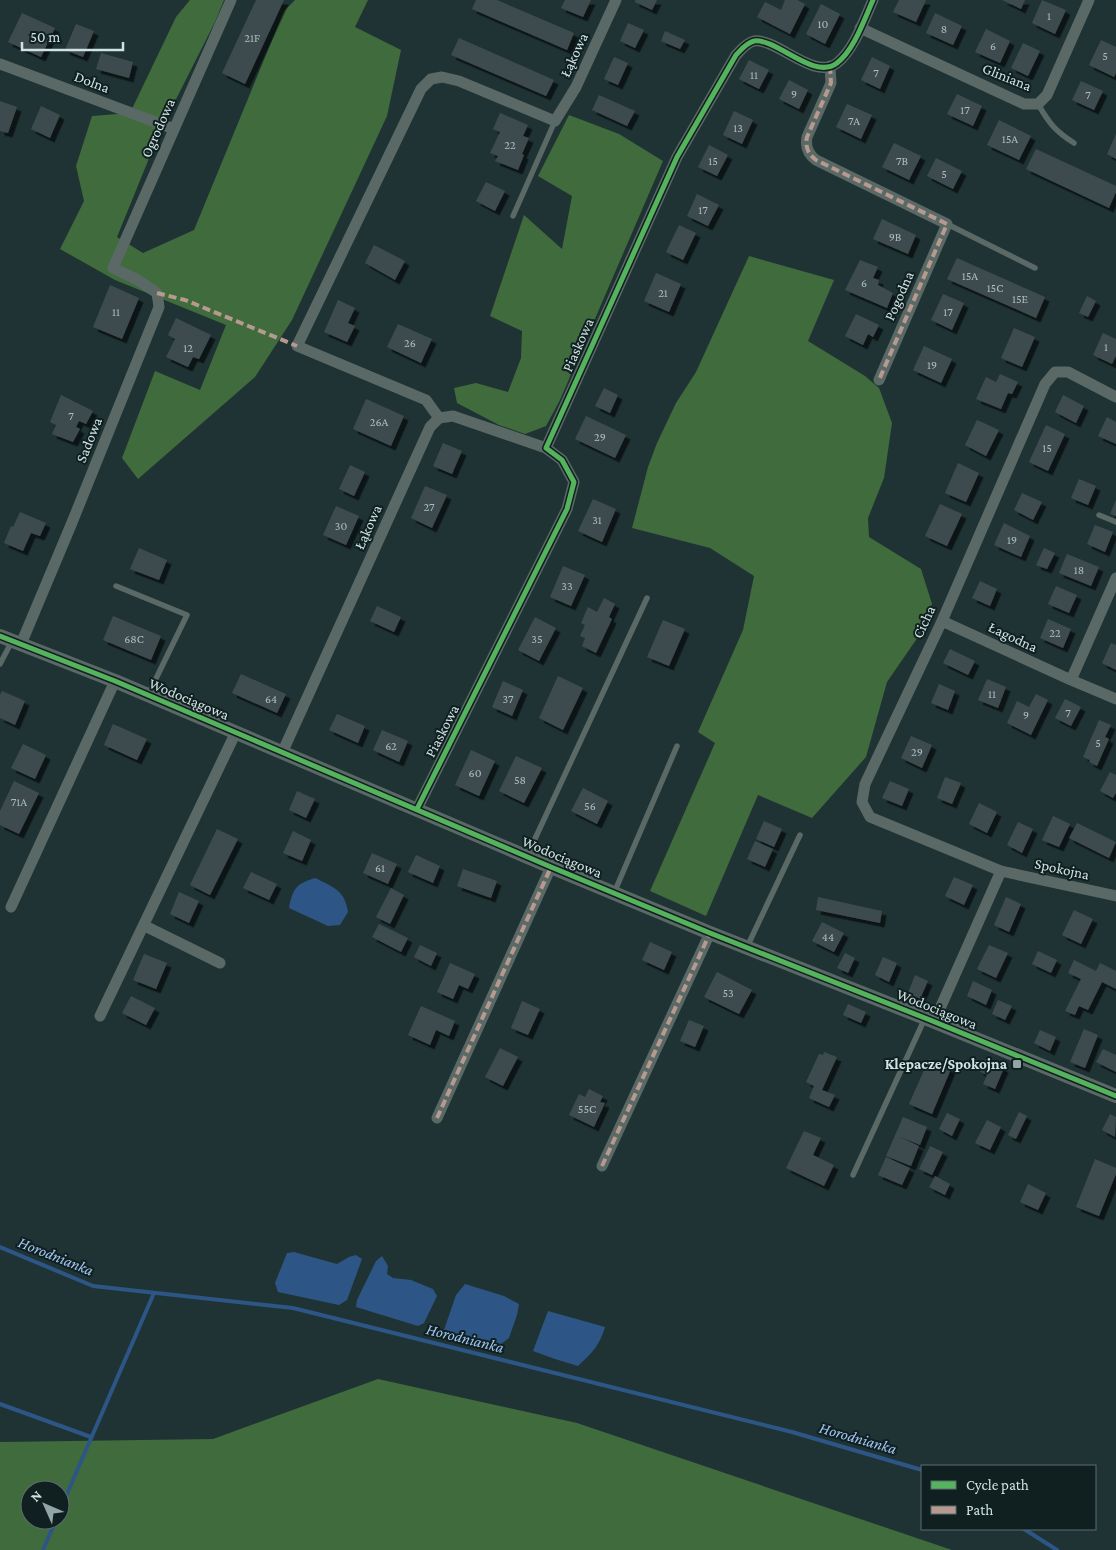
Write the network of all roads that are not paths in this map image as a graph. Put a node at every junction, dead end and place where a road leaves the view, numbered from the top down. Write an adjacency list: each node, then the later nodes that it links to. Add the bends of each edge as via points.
1 (231, 0): 10 (street, Ogrodowa)
2 (616, 0): 9 (street, Łąkowa, via 576,87)
3 (873, 0): 5 (street)
4 (1089, 0): 8 (street, Gliniana, via 1047,95)
5 (860, 28): 7 (street, via 847,53); 8 (street, Gliniana, via 1024,104)
6 (0, 64): 10 (street, Dolna)
7 (830, 66): 13 (street, via 831,84 807,138 808,153 816,160); 19 (street, Piaskowa, via 810,65 755,41 745,45 736,55 677,156)
8 (1038, 104): 11 (lane, via 1058,132)
9 (555, 121): 12 (lane); 18 (street, via 459,81 442,77 421,89 297,346 426,400)
10 (174, 129): 14 (street, Ogrodowa)
11 (1074, 143)
12 (513, 216)
13 (947, 224): 15 (lane); 16 (street, Pogodna)
14 (113, 268): 26 (street, Sadowa, via 157,293 159,307 71,525)
15 (1035, 268)
16 (879, 380)
17 (1116, 397): 25 (street, Cicha, via 1068,372 1055,372 1045,384)
18 (439, 418): 19 (street, via 453,416); 34 (street, Łąkowa, via 430,428)
19 (546, 448): 35 (street, Piaskowa, via 562,460 574,482 567,509)
20 (1100, 515): 21 (lane)
21 (1116, 522)
22 (1116, 578): 28 (street)
23 (116, 586): 30 (lane, via 186,616)
24 (647, 598): 37 (lane)
25 (942, 621): 28 (street, Łagodna); 39 (street, Cicha, via 865,784 862,802 870,817)
26 (11, 640): 27 (lane); 29 (street, Wodociągowa)
27 (0, 664)
28 (1071, 680): 31 (street, Łagodna)
29 (115, 681): 30 (street, Wodociągowa); 42 (street)
30 (148, 695): 32 (street, Wodociągowa)
31 (1116, 699)
32 (236, 732): 34 (street, Wodociągowa); 43 (street)
33 (677, 746): 40 (lane)
34 (282, 753): 35 (street, Wodociągowa)
35 (417, 809): 37 (street, Wodociągowa)
36 (800, 835): 45 (lane)
37 (527, 856): 38 (street, Wodociągowa)
38 (551, 867): 40 (street, Wodociągowa); 50 (street)
39 (1001, 870): 41 (street, Spokojna); 48 (street)
40 (614, 893): 44 (street, Wodociągowa)
41 (1116, 896)
42 (11, 907)
43 (144, 926): 46 (street); 47 (street)
44 (710, 933): 45 (street, Wodociągowa); 51 (street)
45 (747, 948): 48 (street, Wodociągowa)
46 (220, 963)
47 (100, 1016)
48 (929, 1020): 49 (street, Wodociągowa); 52 (lane)
49 (1116, 1096)
50 (437, 1118)
51 (602, 1166)
52 (853, 1175)

